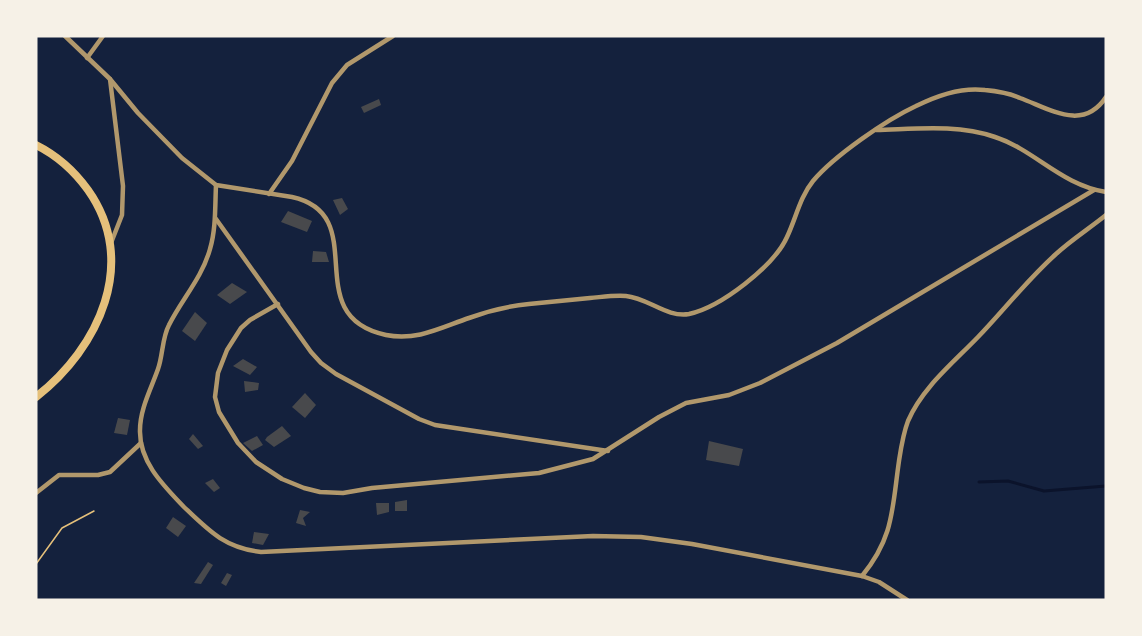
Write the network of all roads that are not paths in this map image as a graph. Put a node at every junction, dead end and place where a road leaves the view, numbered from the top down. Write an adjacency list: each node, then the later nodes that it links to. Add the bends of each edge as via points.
1 (65, 36): 4 (street)
2 (103, 36): 4 (street)
3 (393, 36): 12 (street, via 346,65)
4 (87, 58): 5 (street)
5 (110, 79): 9 (street, via 182,158); 15 (street, via 123,186 122,215)
6 (1106, 97): 7 (street, via 1087,115 1074,116 1017,96 975,89 951,92 917,105)
7 (876, 130): 10 (street, via 948,128 996,137); 12 (street, via 812,183 786,239 765,268 726,296 686,315 626,296 609,296 498,309 420,336 383,334 357,322 343,306 337,288 333,232 323,214 304,200)
8 (36, 145): 15 (highway, via 79,177 104,217)
9 (216, 185): 12 (street); 14 (street)
10 (1094, 190): 11 (street); 19 (street, via 837,343 760,383 729,395 686,403)
11 (1105, 191)
12 (269, 194)
13 (1106, 215): 21 (street, via 1029,279 915,407 904,433 887,535 875,561)
14 (215, 218): 16 (street); 18 (street, via 205,265 166,330 160,364 142,415)
15 (111, 243): 17 (highway, via 105,304 94,332 66,369)
16 (278, 304): 19 (street, via 321,363 419,419 435,425); 19 (street, via 242,328 218,373 215,397 219,412 238,443 256,462 304,489 343,493 540,473)
17 (36, 397)
18 (141, 443): 20 (street, via 110,472 59,475); 21 (street, via 164,487 214,535 249,551 641,537)
19 (608, 451)
20 (36, 493)
21 (862, 576): 22 (street)
22 (907, 600)

